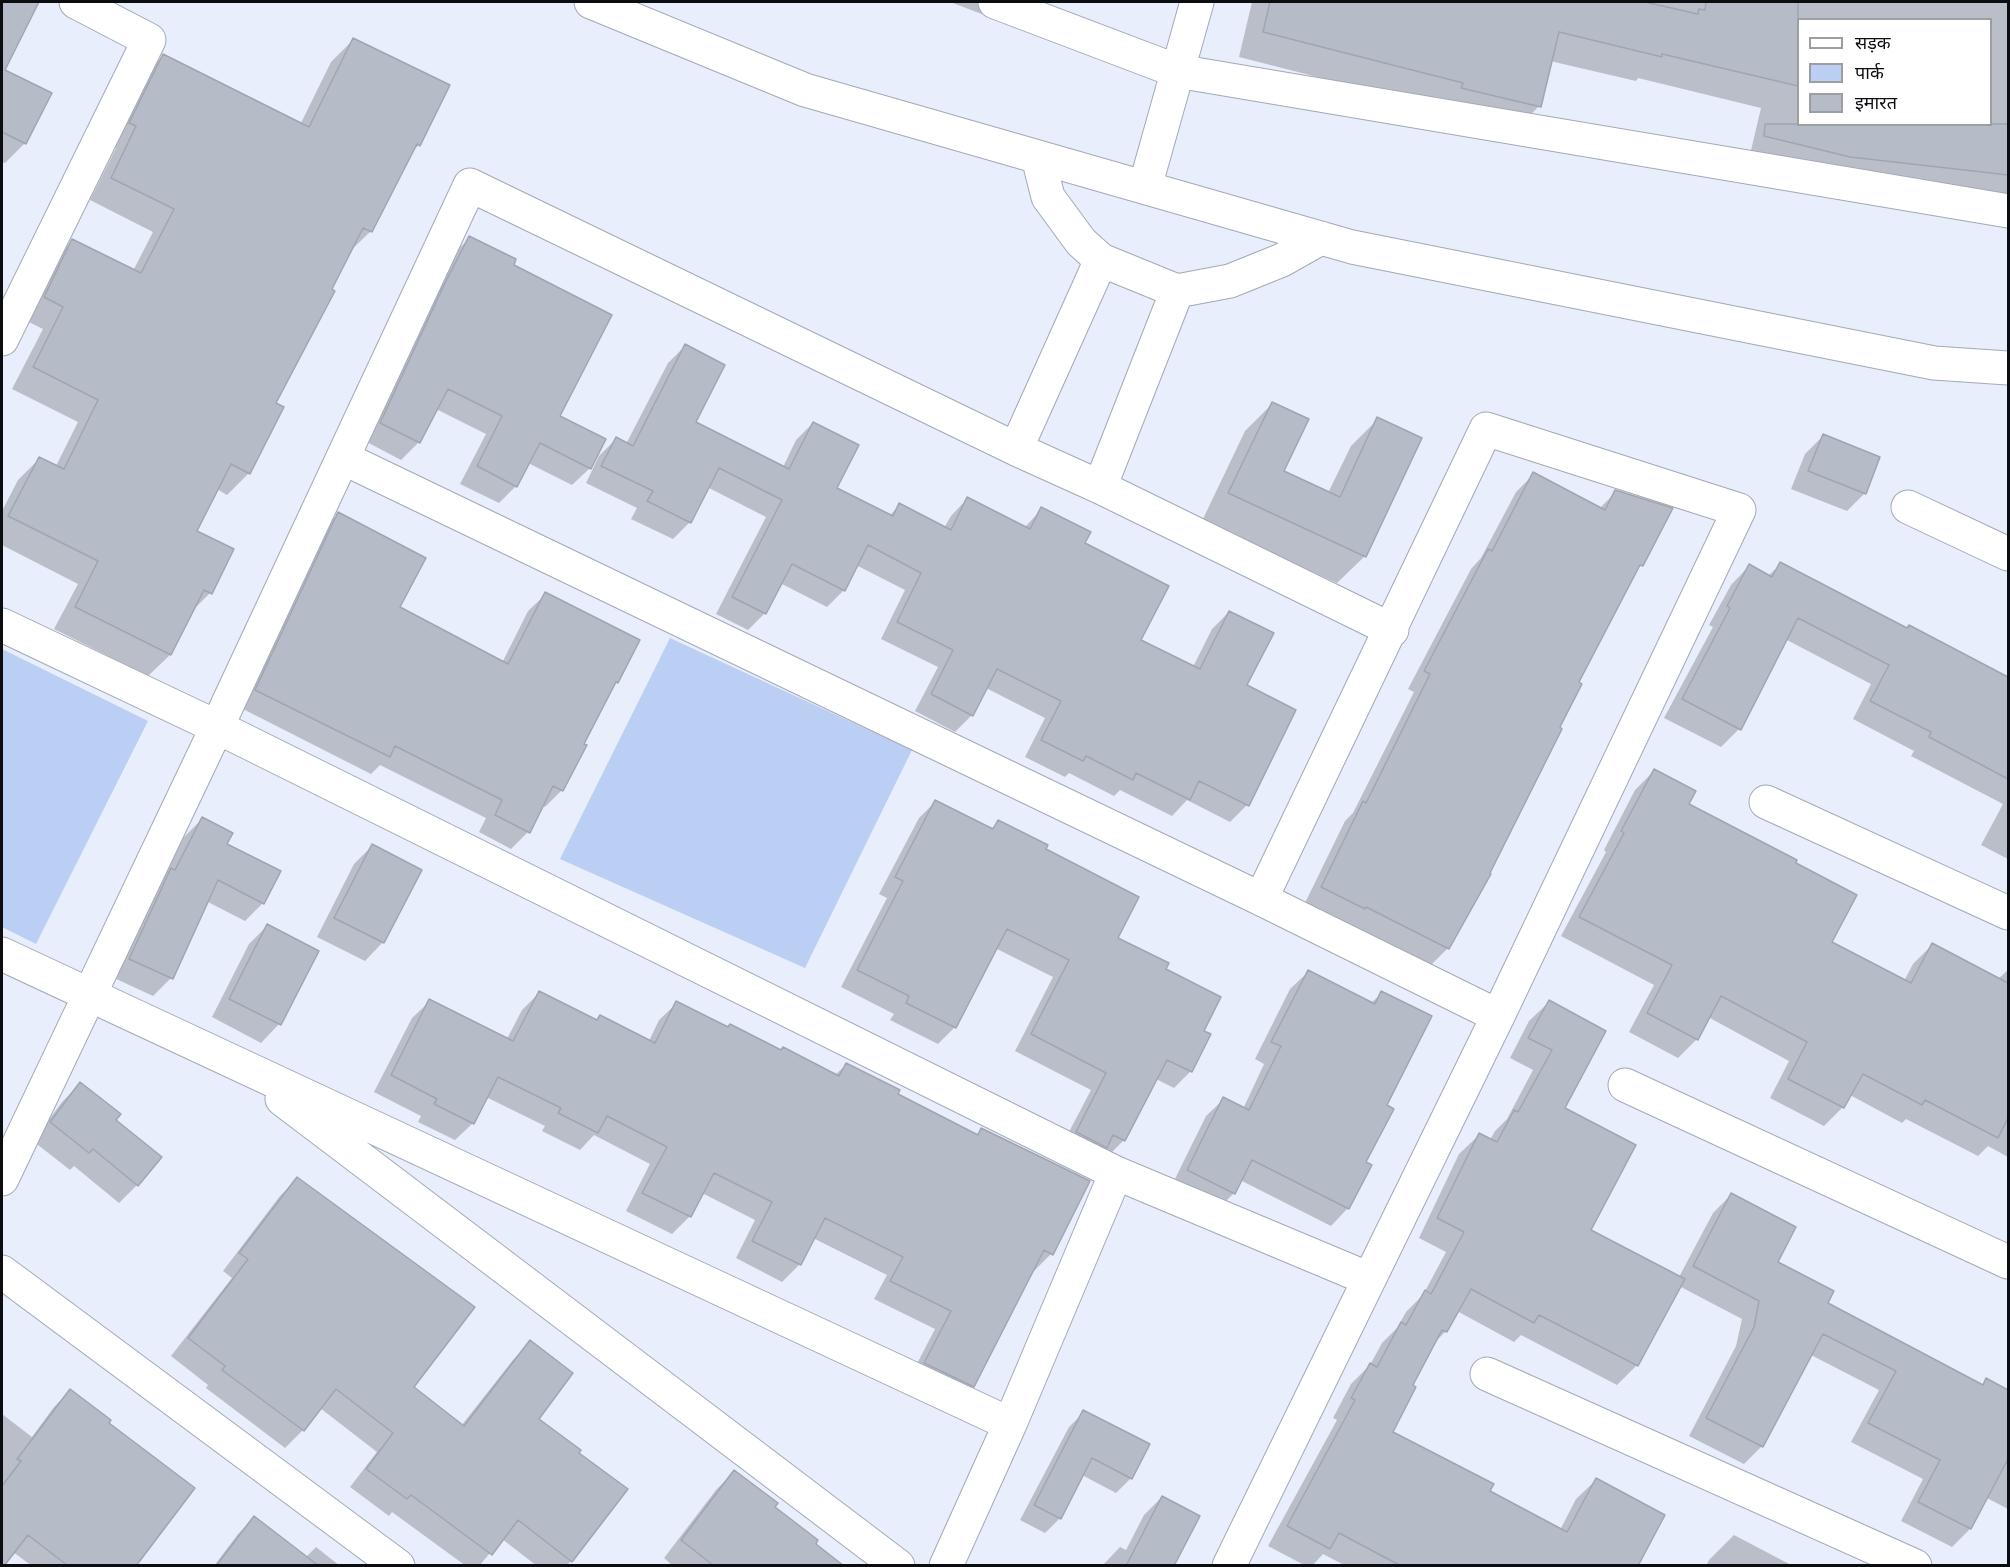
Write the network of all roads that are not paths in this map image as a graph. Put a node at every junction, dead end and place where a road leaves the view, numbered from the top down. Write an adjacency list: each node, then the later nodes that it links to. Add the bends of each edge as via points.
1 (76, 2): 12 (street, via 149,40)
2 (591, 2): 6 (street, via 805,90)
3 (995, 2): 5 (street)
4 (1197, 2): 5 (street)
5 (1177, 71): 7 (street); 8 (street)
6 (1038, 157): 7 (street); 10 (street, via 1048,197 1081,242)
7 (1145, 187): 9 (street)
8 (2008, 211)
9 (1321, 238): 11 (street, via 1282,260 1230,281); 13 (street, via 1934,363)
10 (1101, 260): 11 (street); 14 (street)
11 (1177, 291): 16 (street)
12 (2, 339)
13 (2008, 368)
14 (1016, 449): 15 (street, via 470,185); 16 (street)
15 (343, 458): 21 (street); 23 (street)
16 (1100, 487): 20 (street)
17 (1908, 507): 18 (street)
18 (2008, 554)
19 (2, 625): 21 (street)
20 (1392, 630): 23 (street); 27 (street, via 1486,429 1739,510)
21 (217, 728): 26 (street); 30 (street)
22 (1766, 802): 24 (street)
23 (1261, 899): 27 (street)
24 (2008, 913)
25 (2, 954): 26 (street)
26 (90, 994): 28 (street); 31 (street)
27 (1498, 1016): 34 (street)
28 (230, 1059): 36 (street); 38 (street)
29 (1625, 1085): 32 (street)
30 (1116, 1173): 34 (street); 36 (street)
31 (2, 1179)
32 (2008, 1262)
33 (2, 1272): 37 (street)
34 (1369, 1279): 40 (street)
35 (1486, 1374): 41 (street)
36 (1010, 1424): 39 (street)
37 (398, 1566)
38 (898, 1566)
39 (946, 1566)
40 (1229, 1566)
41 (1915, 1566)

